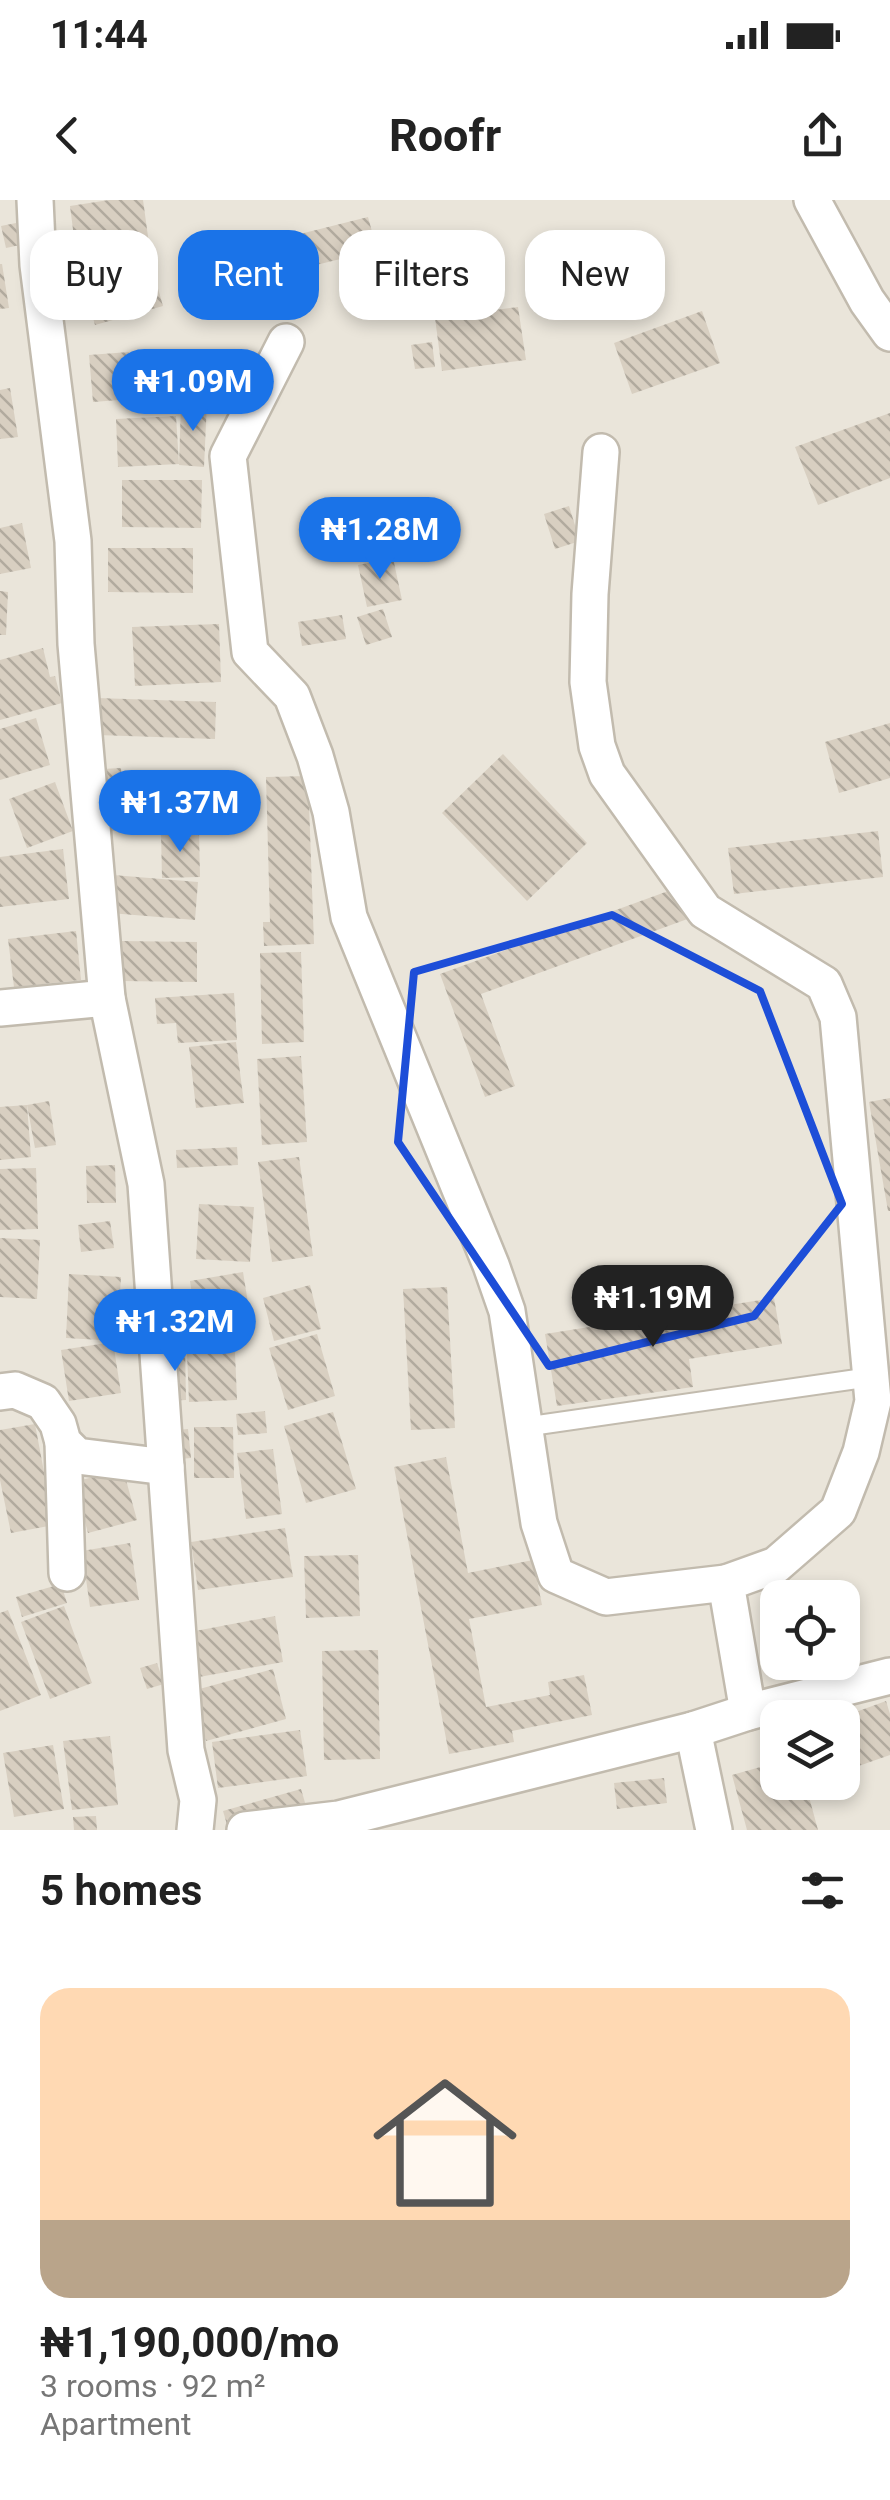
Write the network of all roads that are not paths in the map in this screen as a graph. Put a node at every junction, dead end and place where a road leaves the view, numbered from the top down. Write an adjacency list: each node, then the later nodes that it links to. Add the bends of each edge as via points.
1 (35, 200): 6 (street, via 73,540)
2 (812, 200): 3 (street)
3 (890, 332)
4 (286, 342): 10 (street, via 228,456 250,652 292,696 315,756 349,917 507,1312)
5 (601, 452): 8 (street, via 588,682 597,746 606,774 706,911 813,976 831,1000 838,1017)
6 (107, 998): 7 (street); 12 (street, via 146,1184)
7 (0, 1008)
8 (871, 1377): 10 (lane); 14 (street, via 865,1435 838,1512 776,1565)
9 (0, 1392): 11 (street, via 15,1390 44,1402)
10 (524, 1426): 14 (street, via 539,1522 556,1575 606,1597)
11 (64, 1442): 12 (street, via 77,1456); 13 (street)
12 (166, 1467): 19 (street, via 186,1750 198,1800)
13 (67, 1573)
14 (726, 1583): 16 (street)
15 (890, 1676): 16 (street)
16 (748, 1712): 17 (street)
17 (693, 1730): 18 (street); 21 (street)
18 (340, 1824): 20 (street)
19 (195, 1830)
20 (245, 1830)
21 (714, 1830)

